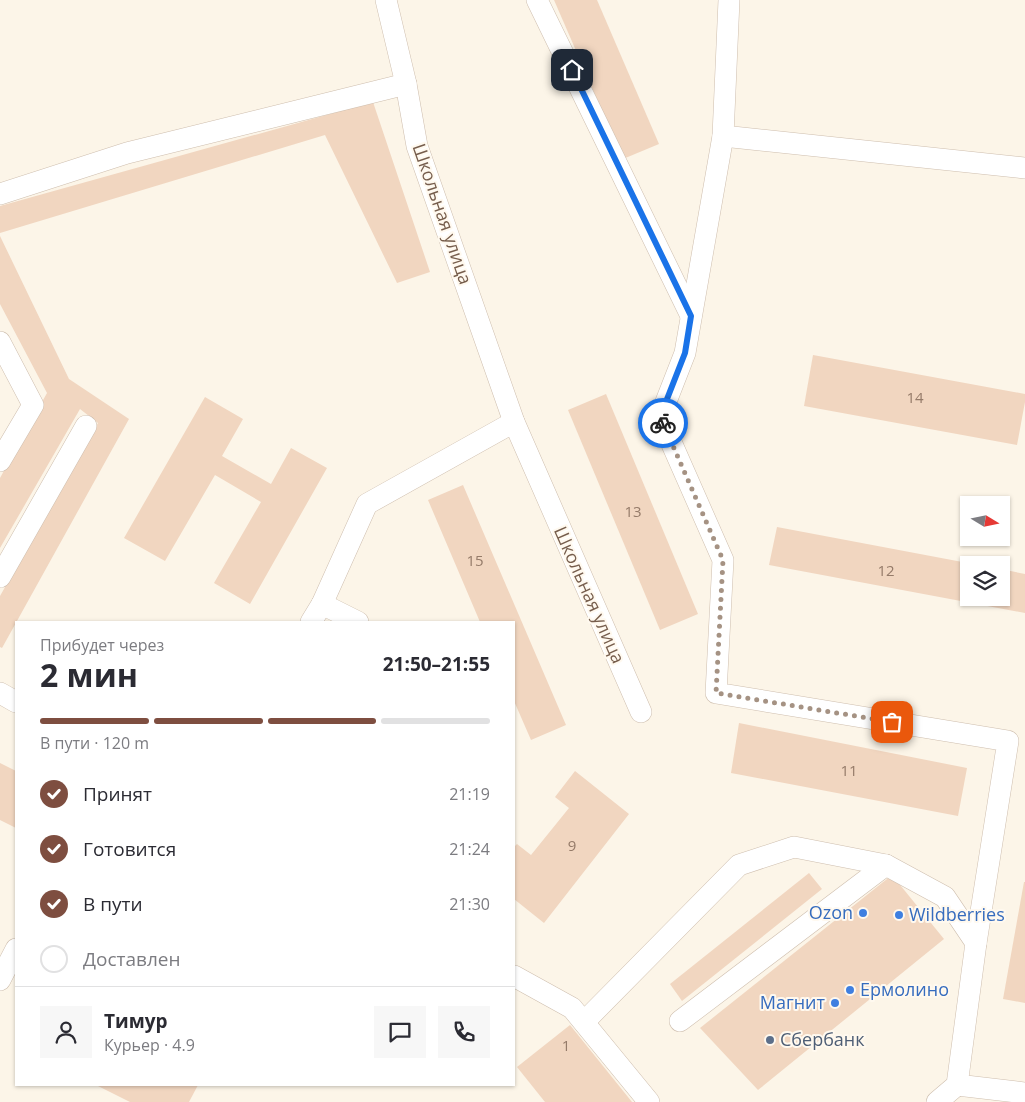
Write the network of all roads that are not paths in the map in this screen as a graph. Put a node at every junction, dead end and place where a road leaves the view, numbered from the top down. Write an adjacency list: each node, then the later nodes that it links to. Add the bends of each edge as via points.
1 (386, 0): 4 (street, Школьная улица)
2 (537, 0): 8 (street)
3 (729, 0): 5 (street)
4 (406, 84): 7 (street, via 127,153); 10 (street, Школьная улица, via 417,146)
5 (723, 136): 6 (street); 8 (street)
6 (1025, 168)
7 (0, 194)
8 (691, 316): 21 (street, via 685,353 660,417 723,560 716,693 1008,741)
9 (0, 342): 12 (street, via 34,405)
10 (514, 422): 14 (street, via 367,504); 19 (street, Школьная улица)
11 (86, 426): 13 (street)
12 (0, 461)
13 (0, 577)
14 (322, 604): 15 (street); 16 (street)
15 (312, 621)
16 (356, 621)
17 (0, 693): 18 (street)
18 (15, 701)
19 (641, 712)
20 (886, 865): 21 (street, via 945,897); 25 (street); 26 (street, via 794,847 739,865)
21 (976, 943): 27 (street)
22 (15, 951): 24 (street)
23 (515, 977): 26 (street, via 572,1008)
24 (0, 980)
25 (680, 1021)
26 (584, 1022): 29 (street)
27 (957, 1085): 28 (street); 30 (street)
28 (1025, 1093)
29 (649, 1102)
30 (937, 1102)

